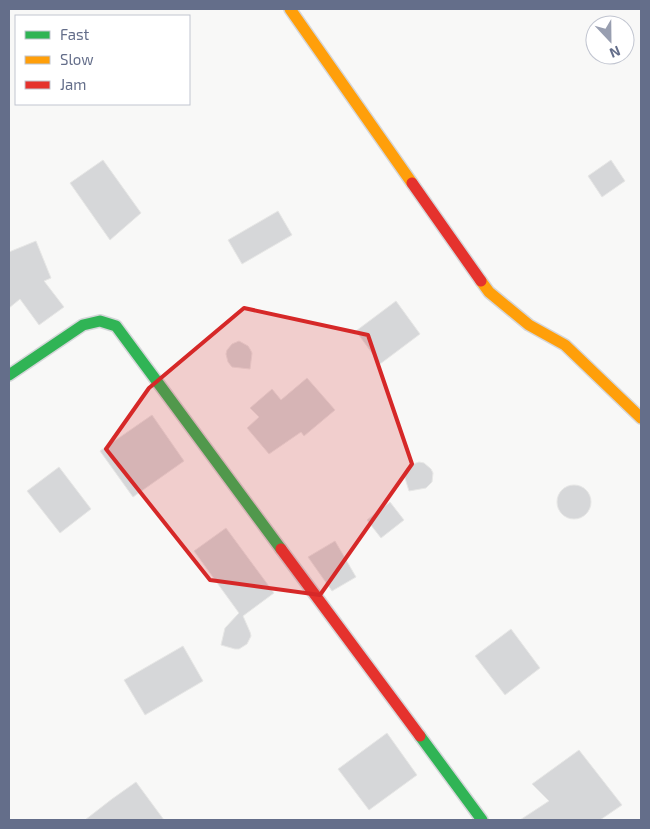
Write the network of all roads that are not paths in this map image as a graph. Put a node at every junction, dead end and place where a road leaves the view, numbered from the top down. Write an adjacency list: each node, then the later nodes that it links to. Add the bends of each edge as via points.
1 (290, 9): 3 (street, via 489,292 529,325 566,345)
2 (9, 375): 4 (street, via 83,325 100,321 116,326)
3 (641, 418)
4 (482, 820)

